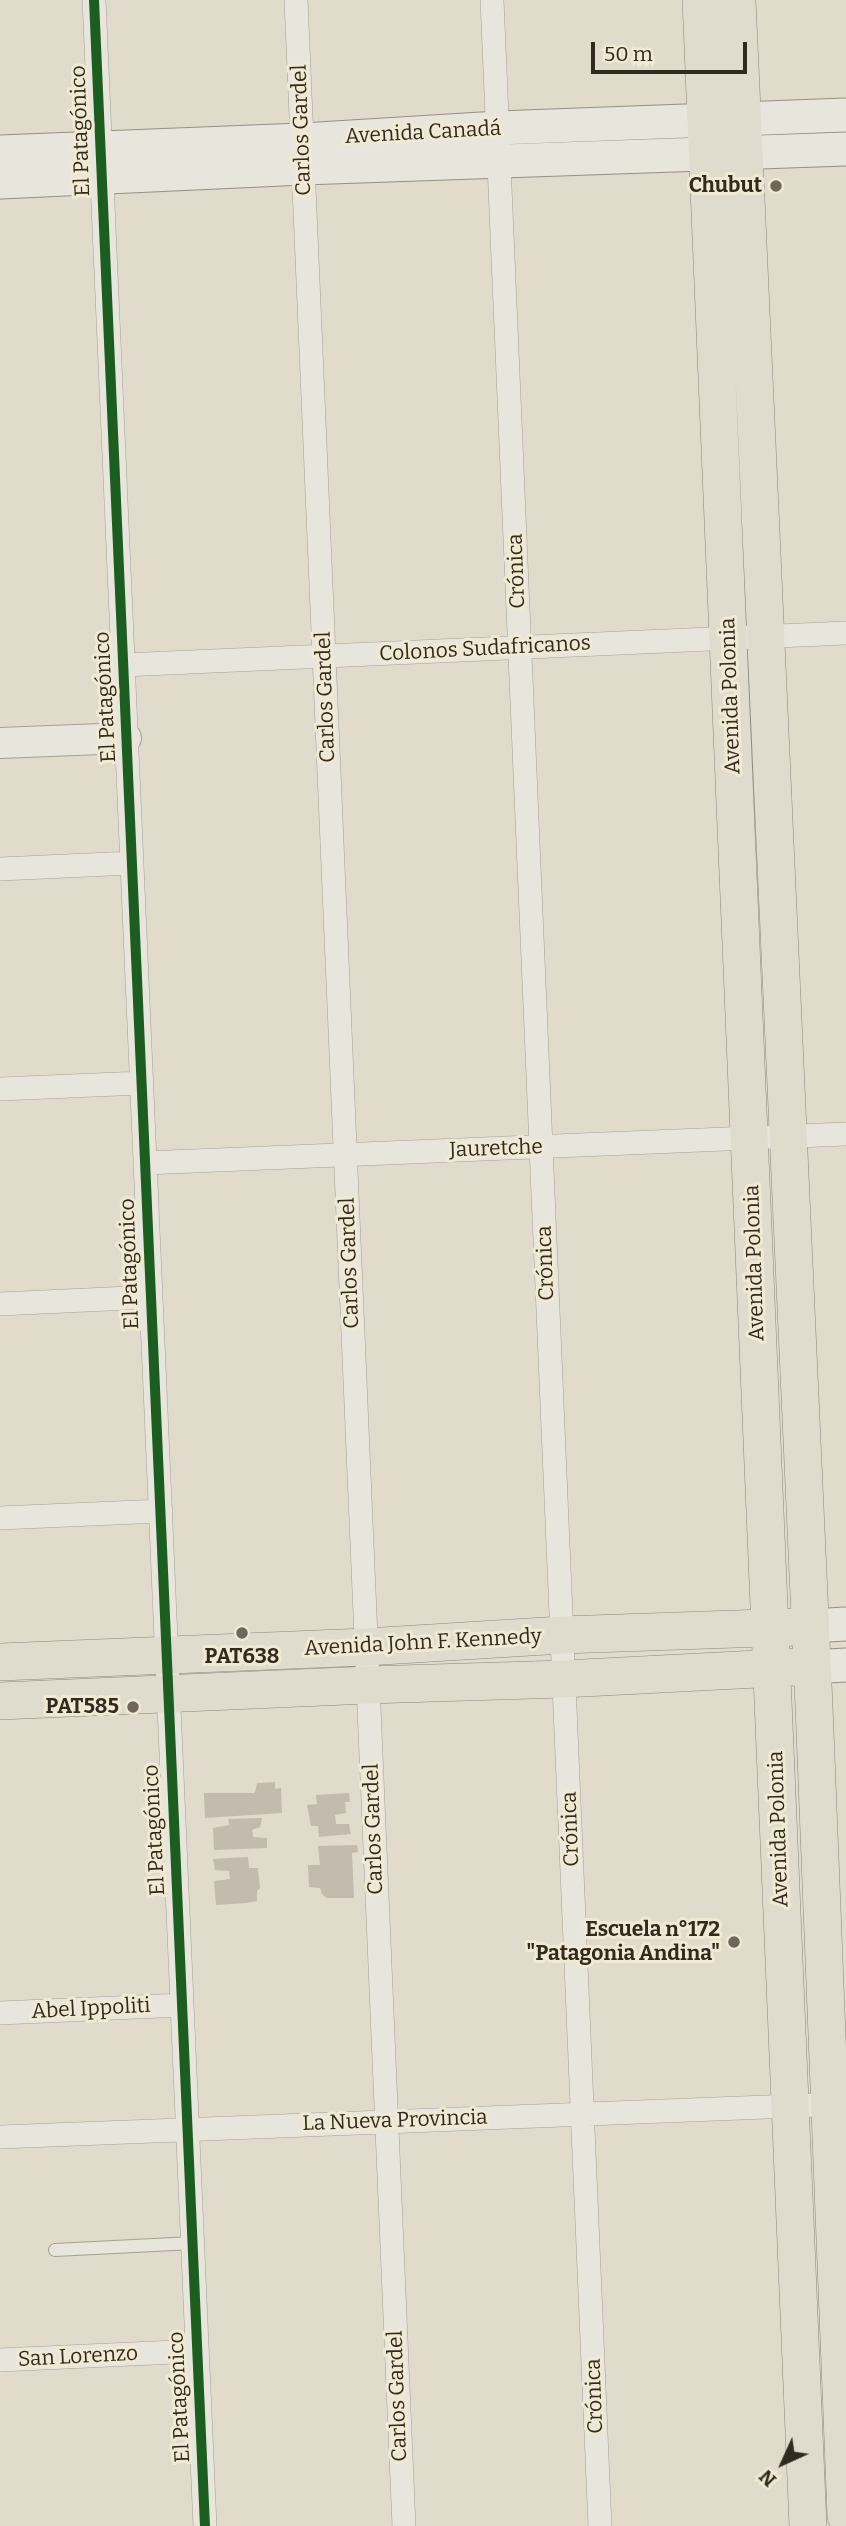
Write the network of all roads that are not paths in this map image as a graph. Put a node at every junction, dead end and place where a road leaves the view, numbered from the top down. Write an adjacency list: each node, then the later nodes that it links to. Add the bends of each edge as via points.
1 (94, 0): 14 (street, El Patagónico)
2 (296, 0): 12 (street, Carlos Gardel)
3 (492, 0): 7 (street, Crónica)
4 (701, 0): 9 (main road, Avenida Polonia)
5 (737, 0): 8 (main road, Avenida Polonia)
6 (846, 115): 8 (main road, Avenida Canadá)
7 (498, 128): 9 (main road, Avenida Canadá); 12 (main road, Avenida Canadá); 13 (street, Crónica)
8 (743, 136): 9 (main road, Avenida Canadá); 10 (main road, Avenida Canadá); 17 (main road, Avenida Polonia)
9 (707, 138): 13 (main road, Avenida Canadá); 18 (main road, Avenida Polonia)
10 (846, 149)
11 (0, 152): 14 (main road, Avenida Canadá)
12 (303, 154): 13 (main road, Avenida Canadá); 14 (main road, Avenida Canadá); 20 (street, Carlos Gardel)
13 (499, 161): 19 (street, Crónica)
14 (101, 163): 15 (main road, Avenida Canadá); 21 (street, El Patagónico)
15 (0, 182)
16 (846, 633): 17 (street, Colonos Sudafricanos)
17 (765, 637): 18 (street, Colonos Sudafricanos); 29 (main road, Avenida Polonia)
18 (728, 638): 19 (street, Colonos Sudafricanos); 30 (main road, Avenida Polonia)
19 (520, 647): 20 (street, Colonos Sudafricanos); 31 (street, Crónica)
20 (324, 656): 21 (street, Colonos Sudafricanos); 32 (street, Carlos Gardel)
21 (123, 665): 22 (street, El Patagónico)
22 (127, 738): 23 (street); 24 (street, El Patagónico)
23 (0, 743)
24 (132, 863): 25 (street); 26 (street, El Patagónico)
25 (0, 869)
26 (142, 1083): 27 (street); 33 (street, El Patagónico)
27 (0, 1089)
28 (846, 1133): 29 (street, Jauretche)
29 (788, 1136): 30 (street, Jauretche); 39 (main road, Avenida Polonia)
30 (749, 1138): 31 (street, Jauretche); 40 (main road, Avenida Polonia)
31 (541, 1147): 32 (street, Jauretche); 41 (street, Crónica)
32 (345, 1155): 33 (street, Jauretche); 42 (street, Carlos Gardel)
33 (145, 1163): 34 (street, El Patagónico)
34 (151, 1297): 35 (street); 36 (street, El Patagónico)
35 (0, 1304)
36 (160, 1511): 37 (street); 43 (street, El Patagónico)
37 (0, 1518)
38 (846, 1624): 39 (main road, Avenida John F. Kennedy)
39 (810, 1626): 40 (main road, Avenida John F. Kennedy); 45 (main road, Avenida Polonia)
40 (770, 1629): 41 (main road, Avenida John F. Kennedy); 46 (main road, Avenida Polonia)
41 (562, 1635): 42 (main road, Avenida John F. Kennedy); 47 (street, Crónica)
42 (366, 1647): 43 (main road, Avenida John F. Kennedy); 48 (street, Carlos Gardel)
43 (167, 1655): 44 (main road, Avenida John F. Kennedy); 49 (street, El Patagónico)
44 (0, 1662)
45 (829, 1666): 46 (main road, Avenida John F. Kennedy); 53 (main road, Avenida Polonia)
46 (772, 1668): 47 (main road, Avenida John F. Kennedy); 54 (main road, Avenida Polonia)
47 (564, 1679): 48 (main road, Avenida John F. Kennedy); 55 (street, Crónica)
48 (368, 1685): 49 (main road, Avenida John F. Kennedy); 56 (street, Carlos Gardel)
49 (169, 1694): 50 (main road, Avenida John F. Kennedy); 51 (street, El Patagónico)
50 (0, 1701)
51 (182, 2005): 52 (street, Abel Ippoliti); 57 (street, El Patagónico)
52 (0, 2013)
53 (838, 2104): 54 (street, La Nueva Provincia); 63 (main road, Avenida Polonia)
54 (791, 2106): 55 (street, La Nueva Provincia); 67 (main road, Avenida Polonia)
55 (583, 2113): 56 (street, La Nueva Provincia); 66 (street, Crónica)
56 (386, 2121): 57 (street, La Nueva Provincia); 65 (street, Carlos Gardel)
57 (188, 2129): 58 (street, La Nueva Provincia); 59 (street, El Patagónico)
58 (0, 2137)
59 (193, 2243): 60 (lane); 61 (street, El Patagónico)
60 (55, 2250)
61 (197, 2351): 62 (street, San Lorenzo); 64 (street, El Patagónico)
62 (0, 2360)
63 (846, 2516)
64 (205, 2526)
65 (404, 2526)
66 (600, 2526)
67 (808, 2526)

